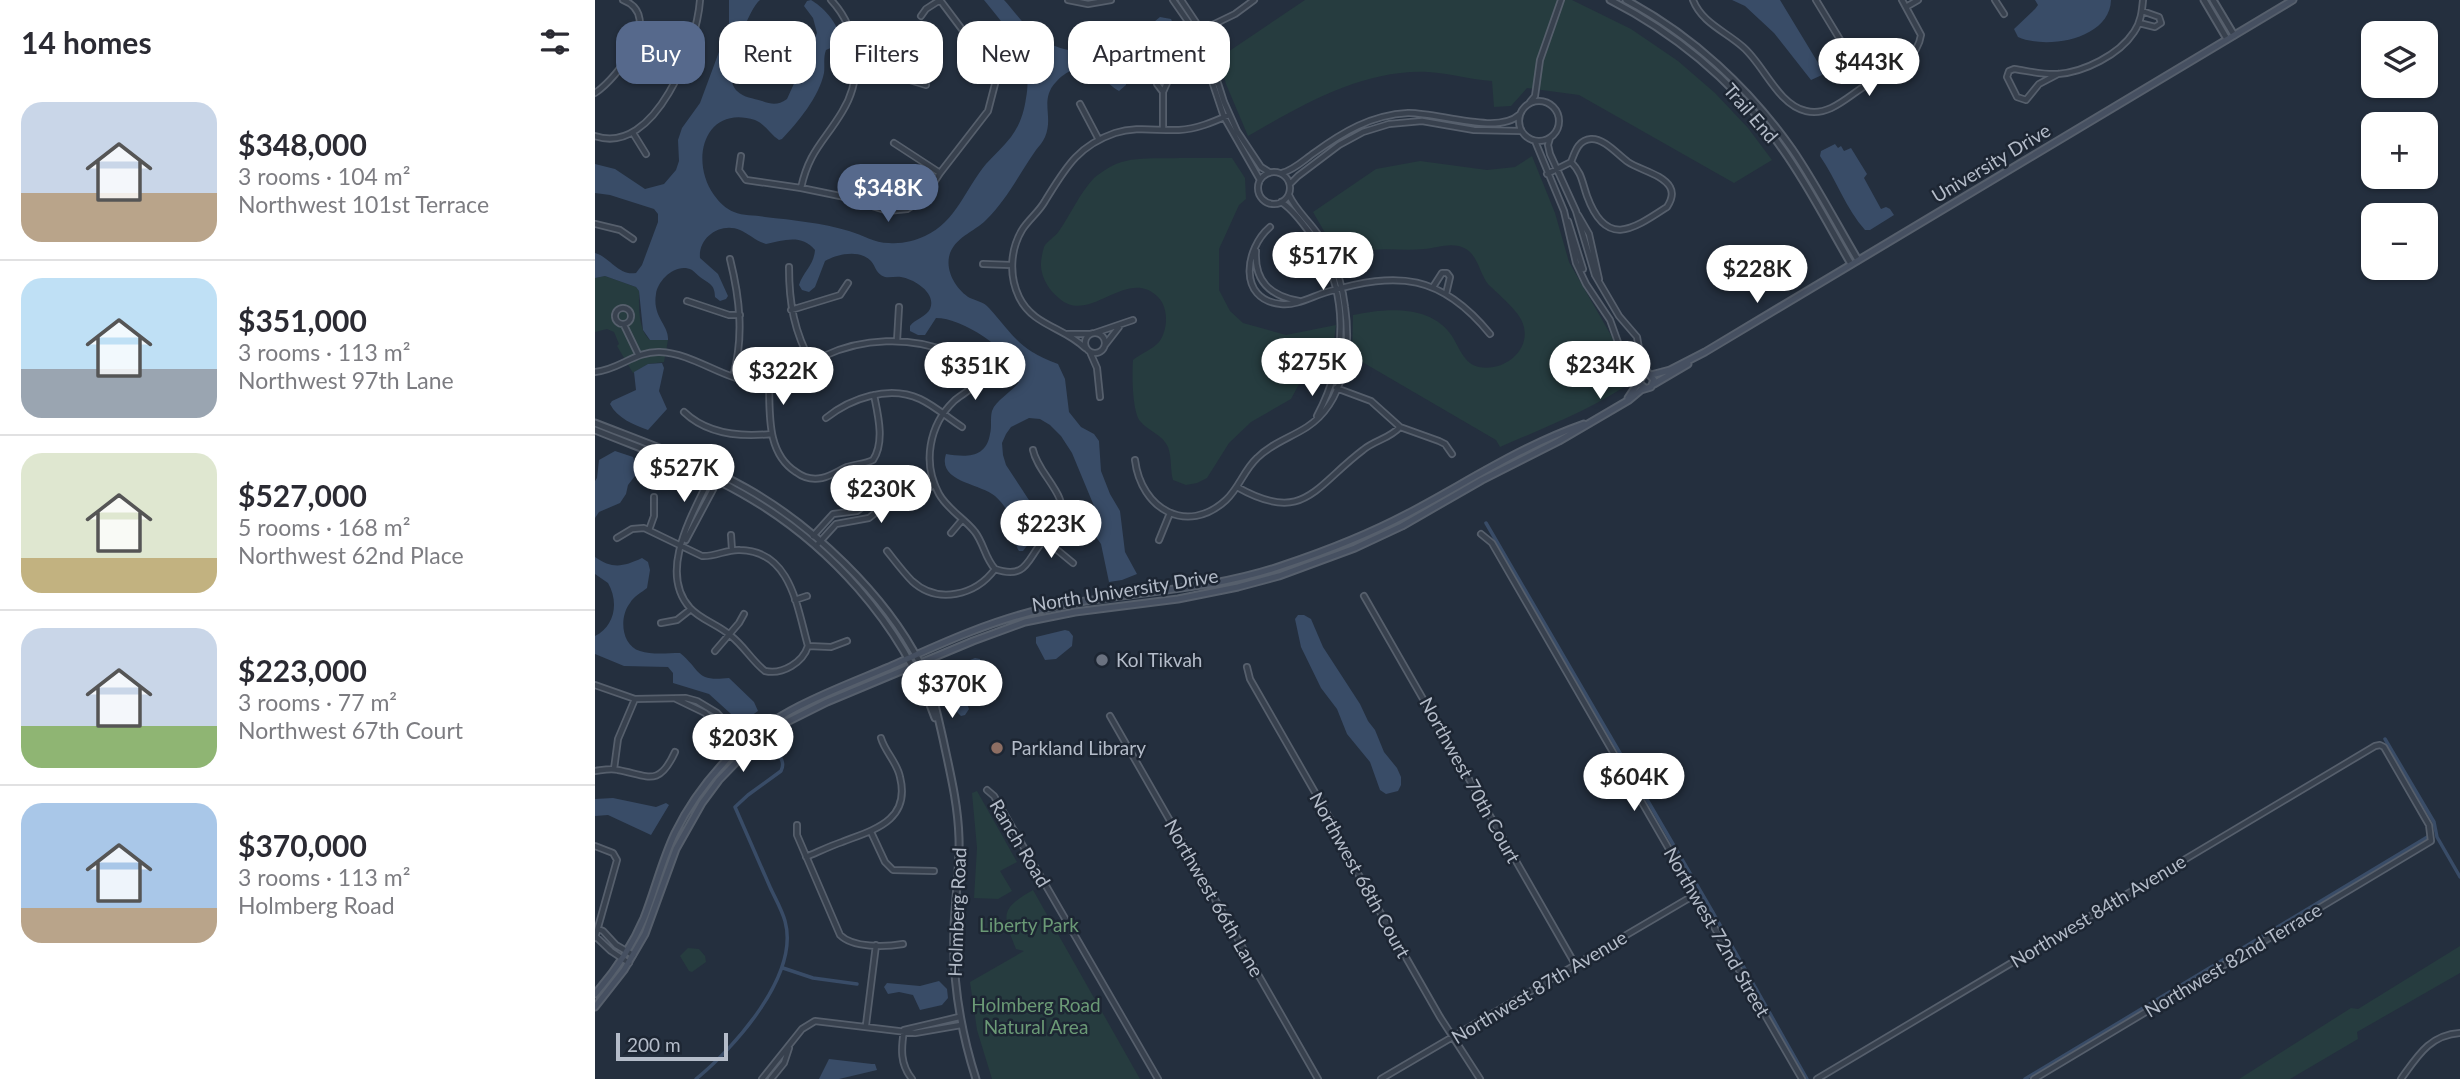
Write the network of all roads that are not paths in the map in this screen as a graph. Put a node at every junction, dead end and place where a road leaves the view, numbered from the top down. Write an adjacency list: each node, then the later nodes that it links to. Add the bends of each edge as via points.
1 (623, 0): 43 (street, via 638,10 641,24 624,64)
2 (700, 0): 53 (street, via 678,77 660,106)
3 (831, 0): 23 (street)
4 (842, 0): 23 (street)
5 (940, 0): 27 (street); 64 (street, via 987,58 995,75 988,111)
6 (1068, 0): 7 (street, via 1089,4)
7 (1111, 0)
8 (1173, 0): 29 (street)
9 (1181, 0): 30 (street)
10 (1254, 0): 31 (street)
11 (1561, 0): 41 (street, via 1541,60)
12 (1610, 0): 81 (street, Trail End, via 1685,47 1748,106 1790,161)
13 (1626, 0): 81 (street, Trail End, via 1690,41 1754,100 1794,152)
14 (1693, 0): 39 (street, via 1706,20 1751,55 1786,101 1805,111 1828,109)
15 (1816, 0): 39 (street)
16 (1902, 0): 24 (street)
17 (1918, 0): 24 (street)
18 (1995, 0): 26 (street)
19 (2143, 0): 25 (street)
20 (2204, 0): 34 (street)
21 (2213, 0): 33 (street)
22 (2293, 0): 33 (main road, University Drive)
23 (836, 5): 28 (street)
24 (1906, 7): 39 (street, via 1921,35 1917,47 1898,67)
25 (2141, 11): 32 (street); 32 (street, via 2159,17 2161,23 2155,27)
26 (2004, 14)
27 (921, 16)
28 (844, 21)
29 (1190, 21)
30 (1193, 21)
31 (1221, 21)
32 (2139, 23): 35 (street, via 2107,56)
33 (2234, 35): 34 (main road, University Drive)
34 (2227, 39): 81 (main road, University Drive)
35 (2058, 74): 35 (street, via 2014,69 2007,77 2017,97 2026,100 2039,83)
36 (853, 84): 69 (street, via 843,111 806,165)
37 (923, 84): 40 (street)
38 (1216, 84): 48 (street)
39 (1867, 84)
40 (926, 85)
41 (1537, 88): 44 (street); 46 (street)
42 (1163, 92): 50 (street)
43 (595, 93)
44 (1546, 102): 46 (street); 55 (street, via 1559,119)
45 (1080, 104): 56 (street)
46 (1527, 104): 47 (street)
47 (1519, 115): 49 (street, via 1509,121); 52 (street)
48 (1227, 116): 50 (street, via 1189,129); 63 (street); 67 (street)
49 (1485, 123): 51 (street); 65 (street, via 1421,113 1386,116 1348,130)
50 (1163, 129): 56 (street, via 1130,129)
51 (1485, 130): 52 (street); 68 (street, via 1422,121 1377,127 1339,145)
52 (1521, 131): 57 (street)
53 (633, 133): 54 (street, via 614,139); 59 (street)
54 (595, 136)
55 (1550, 138): 57 (street); 62 (street, via 1550,155)
56 (1099, 140): 83 (street, via 1081,151 1059,175 1022,231)
57 (1535, 141): 66 (street)
58 (894, 143): 64 (street)
59 (646, 154)
60 (741, 156): 69 (street, via 739,170 746,180)
61 (1571, 162): 61 (street, via 1581,174 1593,208 1610,229 1630,229 1670,203 1667,183 1600,141 1588,139 1580,144); 62 (street)
62 (1557, 170): 66 (street); 73 (street)
63 (1269, 172): 65 (street); 67 (street)
64 (940, 173): 69 (street, via 923,199 899,211)
65 (1282, 173): 68 (street)
66 (1547, 174): 72 (street)
67 (1260, 180): 71 (street, via 1262,198)
68 (1290, 184): 70 (street)
69 (801, 188)
70 (1289, 195): 71 (street); 88 (street, via 1327,249)
71 (1281, 202): 88 (street, via 1313,237)
72 (1564, 211): 77 (street); 89 (street, via 1576,262)
73 (1576, 211): 76 (street); 86 (street, via 1588,234)
74 (595, 224): 78 (street, via 620,230)
75 (1270, 226): 79 (street)
76 (1581, 229): 77 (street); 86 (street)
77 (1572, 232): 89 (street)
78 (633, 239)
79 (1256, 248): 93 (street, via 1257,269 1265,285 1279,296); 93 (street, via 1249,273 1256,292 1272,303)
80 (730, 259): 97 (street)
81 (1854, 262): 107 (main road, University Drive)
82 (983, 264): 83 (street)
83 (1011, 265): 101 (street, via 1025,307 1041,323)
84 (789, 267): 96 (street)
85 (848, 283): 96 (street, via 840,295)
86 (1601, 284): 91 (street)
87 (1433, 287): 88 (street, via 1388,279); 90 (street); 90 (street, via 1442,273 1447,273)
88 (1339, 289): 93 (street); 118 (street)
89 (1591, 289): 94 (street)
90 (1446, 294): 103 (street, via 1476,316)
91 (1609, 298): 94 (street); 113 (street, via 1637,337 1641,360)
92 (687, 301): 97 (street)
93 (1300, 301)
94 (1600, 303): 110 (street)
95 (899, 307): 104 (street)
96 (791, 310): 109 (street)
97 (740, 315): 114 (street)
98 (1133, 320): 100 (street)
99 (624, 325): 108 (street)
100 (1120, 326): 102 (street); 105 (street)
101 (1062, 333): 102 (street); 106 (street)
102 (1092, 334): 105 (street, via 1103,337); 106 (street, via 1086,339)
103 (1490, 334)
104 (897, 341): 109 (street, via 860,344); 125 (street, via 947,351 971,364 977,376 971,389)
105 (1103, 348): 106 (street, via 1096,354); 111 (street)
106 (1088, 350): 111 (street)
107 (1705, 352): 113 (main road, University Drive, via 1670,370); 117 (main road, University Drive)
108 (638, 355): 112 (street, via 615,368); 114 (street, via 660,352 687,357)
109 (812, 364): 116 (street)
110 (1633, 365): 115 (street); 119 (main road)
111 (1097, 368): 122 (street)
112 (595, 372)
113 (1650, 374): 115 (main road, University Drive); 117 (main road)
114 (733, 377): 116 (street)
115 (1640, 379): 119 (main road); 120 (main road)
116 (769, 382): 132 (street)
117 (1654, 384): 120 (main road, University Drive)
118 (1335, 387): 130 (street, via 1371,401); 140 (street, via 1315,420 1258,457)
119 (1636, 387): 123 (main road)
120 (1645, 388): 123 (main road)
121 (874, 396): 125 (street, via 913,397); 126 (street, via 847,404); 132 (street, via 880,432 873,460 811,479 785,464)
122 (1100, 397)
123 (1623, 403): 127 (main road, North University Drive)
124 (684, 412): 132 (street, via 728,434)
125 (943, 414): 129 (street); 138 (street, via 930,446)
126 (826, 418)
127 (1591, 422): 158 (main road, North University Drive, via 1501,460 1371,532); 160 (main road, North University Drive, via 1402,526)
128 (595, 423): 136 (street, Holmberg Road)
129 (962, 427)
130 (1400, 427): 134 (street, via 1445,444); 140 (street, via 1360,451 1307,498 1275,503)
131 (595, 430): 136 (street, Holmberg Road)
132 (771, 434)
133 (1033, 450): 150 (street, via 1054,486 1063,514)
134 (1452, 454)
135 (1135, 460): 142 (street, via 1144,492)
136 (711, 474): 137 (street, Holmberg Road); 153 (street)
137 (719, 478): 149 (street, Holmberg Road, via 768,502); 153 (street)
138 (932, 479): 139 (street); 149 (street, via 903,494 874,498 857,511 833,514)
139 (935, 485): 143 (street); 151 (street, via 869,518 836,524)
140 (1237, 487): 142 (street, via 1211,510 1195,515)
141 (654, 497): 144 (street)
142 (1170, 513): 152 (street)
143 (962, 520): 145 (street); 159 (street, via 975,531)
144 (649, 530): 148 (street, via 632,528); 153 (street)
145 (951, 533)
146 (1481, 534): 196 (street, Northwest 72nd Street, via 1492,543)
147 (731, 535): 155 (street)
148 (617, 538)
149 (811, 538): 151 (street, Holmberg Road); 154 (street, Holmberg Road)
150 (1044, 539): 157 (street); 159 (street, via 1023,569 1010,573)
151 (820, 540): 154 (street); 171 (street, Holmberg Road, via 884,609)
152 (1159, 540)
153 (681, 546): 155 (street, via 709,557); 164 (street, via 677,585)
154 (816, 546): 172 (street, Holmberg Road, via 878,613)
155 (732, 550): 163 (street, via 770,559 786,577)
156 (887, 551): 159 (street, via 914,583 937,593 974,589)
157 (1073, 563)
158 (1277, 568): 160 (main road); 171 (main road, North University Drive, via 1242,578 1018,615)
159 (995, 569)
160 (1279, 576): 173 (main road, North University Drive, via 1178,599 1043,618)
161 (807, 596): 163 (street)
162 (1364, 596): 205 (street, Northwest 70th Court)
163 (795, 600): 169 (street)
164 (691, 609): 166 (street, via 677,620); 167 (street)
165 (744, 614): 167 (street)
166 (661, 623)
167 (730, 635): 169 (street, via 759,666 771,672 802,659); 170 (street)
168 (848, 641): 169 (street, via 831,647)
169 (808, 646)
170 (715, 651)
171 (916, 655): 172 (main road, North University Drive); 173 (street, Holmberg Road)
172 (907, 659): 174 (street, Holmberg Road); 181 (main road, North University Drive, via 805,703)
173 (920, 663): 174 (main road, North University Drive); 182 (street, Holmberg Road)
174 (912, 667): 182 (street, Holmberg Road); 185 (main road, North University Drive, via 805,712)
175 (1247, 667): 215 (street, Northwest 68th Court, via 1340,842)
176 (595, 685): 178 (street)
177 (672, 697): 178 (street); 181 (street, via 711,708); 184 (street, via 705,713)
178 (635, 699): 188 (street, via 618,738)
179 (1110, 716): 222 (street, Northwest 66th Lane)
180 (881, 738): 192 (street, via 898,770 902,792 897,810)
181 (745, 743): 184 (main road, North University Drive); 185 (street)
182 (944, 743): 208 (street, Holmberg Road, via 959,839 953,955)
183 (2380, 745): 226 (street, Northwest 84th Avenue); 227 (street, Northwest 82nd Terrace, via 2429,825 2431,841)
184 (738, 748): 187 (street); 201 (main road, North University Drive, via 684,815)
185 (750, 749): 187 (main road, North University Drive)
186 (675, 752): 188 (street, via 669,767 658,775 642,777)
187 (744, 754): 202 (main road, North University Drive, via 690,821)
188 (614, 769): 189 (street)
189 (595, 771)
190 (987, 790): 221 (street, Ranch Road)
191 (797, 825): 194 (street)
192 (871, 832): 194 (street); 195 (street, via 893,870)
193 (595, 846): 197 (street, via 613,853 617,860)
194 (806, 857): 200 (street, via 840,935)
195 (934, 871)
196 (1696, 894): 205 (street, Northwest 87th Avenue); 225 (street, Northwest 72nd Street)
197 (598, 929): 198 (street); 201 (street)
198 (595, 937): 203 (street)
199 (903, 944): 200 (street)
200 (876, 945): 210 (street)
201 (626, 951): 202 (street); 203 (main road, North University Drive)
202 (633, 955): 204 (main road, North University Drive)
203 (622, 959): 204 (street); 206 (main road, North University Drive)
204 (629, 963): 207 (main road, North University Drive)
205 (1575, 964): 215 (street, Northwest 87th Avenue)
206 (595, 993)
207 (595, 1007)
208 (959, 1017): 209 (street); 211 (street, Holmberg Road)
209 (925, 1024): 212 (street); 213 (street)
210 (866, 1025): 212 (street); 216 (street, via 815,1021 802,1029)
211 (961, 1025): 213 (street); 220 (street, Holmberg Road)
212 (904, 1030): 213 (street); 219 (street, via 902,1057)
213 (925, 1032)
214 (2460, 1033): 228 (street, via 2425,1046)
215 (1453, 1037): 223 (street, Northwest 87th Avenue); 224 (street, Northwest 68th Court)
216 (790, 1047): 217 (street); 218 (street)
217 (762, 1079)
218 (771, 1079)
219 (912, 1079)
220 (976, 1079)
221 (1158, 1079)
222 (1318, 1079)
223 (1381, 1079)
224 (1480, 1079)
225 (1801, 1079)
226 (1817, 1079)
227 (2034, 1079)
228 (2401, 1079)

